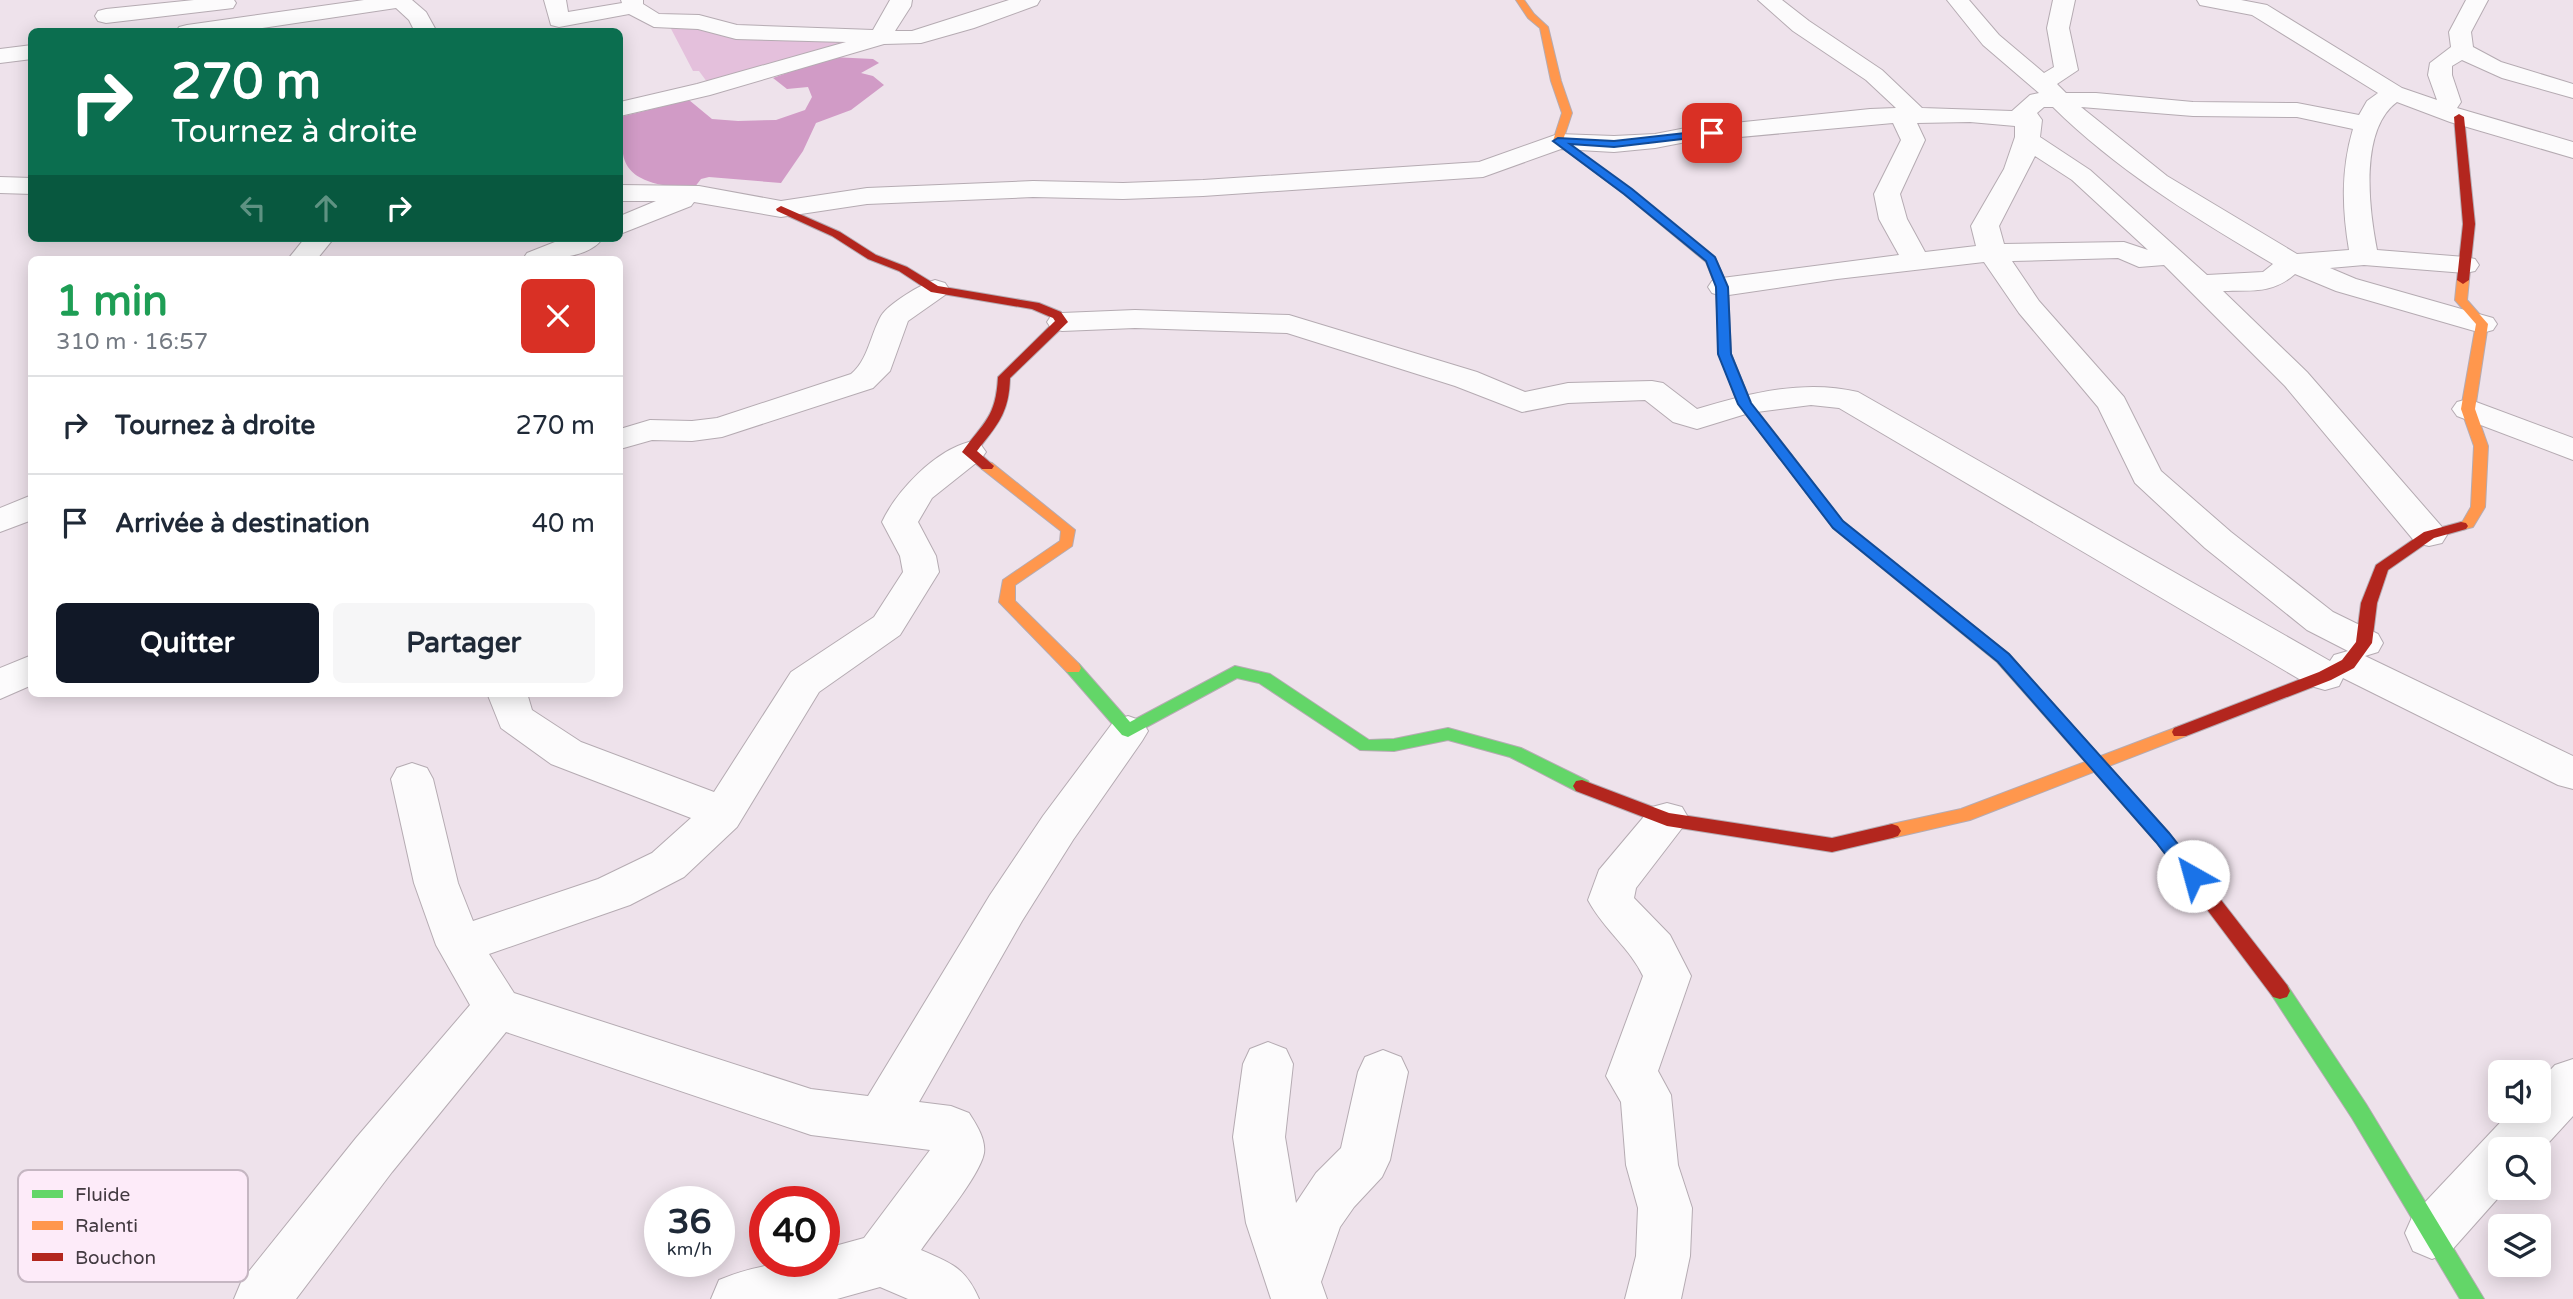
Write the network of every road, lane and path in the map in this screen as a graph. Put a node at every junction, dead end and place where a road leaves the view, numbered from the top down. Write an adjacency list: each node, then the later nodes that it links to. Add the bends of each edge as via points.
1 (243, 0): 12 (street)
2 (555, 0): 13 (street, via 559,20)
3 (901, 0): 22 (street)
4 (1029, 0): 22 (street, via 914,38)
5 (1520, 0): 34 (street, via 1544,27 1567,113)
6 (1769, 0): 31 (street, via 1874,75 1910,108)
7 (1958, 0): 26 (street, via 1991,40)
8 (2064, 0): 26 (street, via 2058,28 2066,70)
9 (2208, 0): 15 (street)
10 (2477, 0): 23 (street, via 2463,23 2459,42)
11 (401, 1): 14 (street); 20 (street)
12 (177, 4): 17 (street); 18 (street)
13 (633, 4): 21 (street, via 654,20)
14 (350, 5): 19 (street)
15 (2258, 5): 28 (street, via 2337,60)
16 (735, 10): 21 (street)
17 (106, 16)
18 (170, 28)
19 (233, 28)
20 (424, 28)
21 (721, 28): 22 (street)
22 (880, 36): 29 (street, via 702,90)
23 (2463, 50): 27 (street, via 2502,70); 30 (street, via 2441,63)
24 (28, 52): 25 (street)
25 (0, 56)
26 (2051, 91): 32 (street, via 2193,108 2297,110); 33 (street, via 2024,111); 50 (street, via 2082,122 2158,182)
27 (2573, 91)
28 (2395, 93): 30 (street); 32 (street, via 2376,106)
29 (623, 108)
30 (2451, 114): 35 (street); 51 (street, via 2469,224)
31 (1902, 117): 33 (street, via 1970,116); 34 (street, via 1836,119 1614,144); 49 (street, via 1913,140 1887,194 1893,219)
32 (2367, 124): 48 (street, via 2354,187)
33 (2029, 130): 44 (street, via 1985,226); 47 (street)
34 (1558, 141): 40 (street, via 1483,169 1136,191 1033,189 867,196); 53 (street, via 1711,260)
35 (2573, 150)
36 (0, 186): 37 (street)
37 (28, 186)
38 (623, 191): 39 (street)
39 (699, 194): 40 (street); 41 (street)
40 (781, 209): 54 (street)
41 (623, 225)
42 (317, 242): 45 (street)
43 (579, 242): 46 (street)
44 (1992, 253): 47 (street, via 2124,250 2139,258); 49 (street); 65 (street, via 2029,307 2113,404 2147,477 2320,621)
45 (305, 256)
46 (544, 256)
47 (2171, 256): 52 (street)
48 (2364, 257): 50 (street); 51 (street)
49 (1917, 263): 53 (street)
50 (2292, 263): 52 (street, via 2271,280); 56 (street, via 2346,285)
51 (2465, 265): 56 (street, via 2461,300)
52 (2199, 284): 64 (street, via 2296,379)
53 (1722, 287): 57 (street, via 1725,354)
54 (935, 289): 55 (street, via 1035,306); 59 (street, via 895,317 874,371 862,382 722,428 650,430)
55 (1062, 322): 57 (street, via 1135,319 1289,324 1453,375 1522,402 1568,393 1652,390 1684,415 1697,419); 61 (street, via 1004,377 1003,400 992,427)
56 (2482, 324): 58 (street)
57 (1745, 404): 65 (street, via 1811,395 1847,399); 70 (street, via 1838,525 2003,658)
58 (2468, 408): 60 (street); 64 (street, via 2481,446 2478,507 2468,524)
59 (623, 438)
60 (2573, 450)
61 (969, 452): 69 (street, via 1068,530 1067,543 1009,583 1007,602 1064,657); 73 (street, via 906,505 900,522 921,572 887,626 805,682)
62 (28, 508): 63 (street)
63 (0, 521)
64 (2429, 535): 65 (street, via 2381,568)
65 (2346, 661): 70 (street); 71 (street)
66 (28, 670): 67 (street)
67 (0, 685)
68 (508, 697): 73 (street, via 515,718 566,753)
69 (1128, 731): 74 (street, via 1235,673 1264,678 1366,746 1448,734 1515,752 1594,792); 80 (street, via 1006,908)
70 (2095, 764): 74 (street, via 1964,815 1832,845); 83 (street, via 2162,838 2278,988)
71 (2573, 774)
72 (412, 779): 75 (street, via 436,883)
73 (722, 815): 75 (street, via 668,865 614,892)
74 (1667, 819): 89 (street, via 1615,882 1611,900 1654,949 1667,976 1632,1076 1646,1095 1652,1165 1665,1208 1663,1256)
75 (459, 945): 76 (street)
76 (497, 1008): 80 (street, via 811,1111); 86 (street, via 373,1155)
77 (1268, 1064): 85 (street, via 1259,1137 1273,1223)
78 (1383, 1072): 85 (street, via 1364,1160 1318,1214)
79 (2573, 1081): 81 (street)
80 (881, 1120): 84 (street, via 951,1129 958,1141 958,1154)
81 (2520, 1137)
82 (2488, 1172): 83 (street)
83 (2432, 1233): 90 (street)
84 (881, 1260): 87 (street); 88 (street, via 935,1283)
85 (1296, 1290)
86 (262, 1299)
87 (738, 1299)
88 (951, 1299)
89 (1653, 1299)
90 (2473, 1299)

